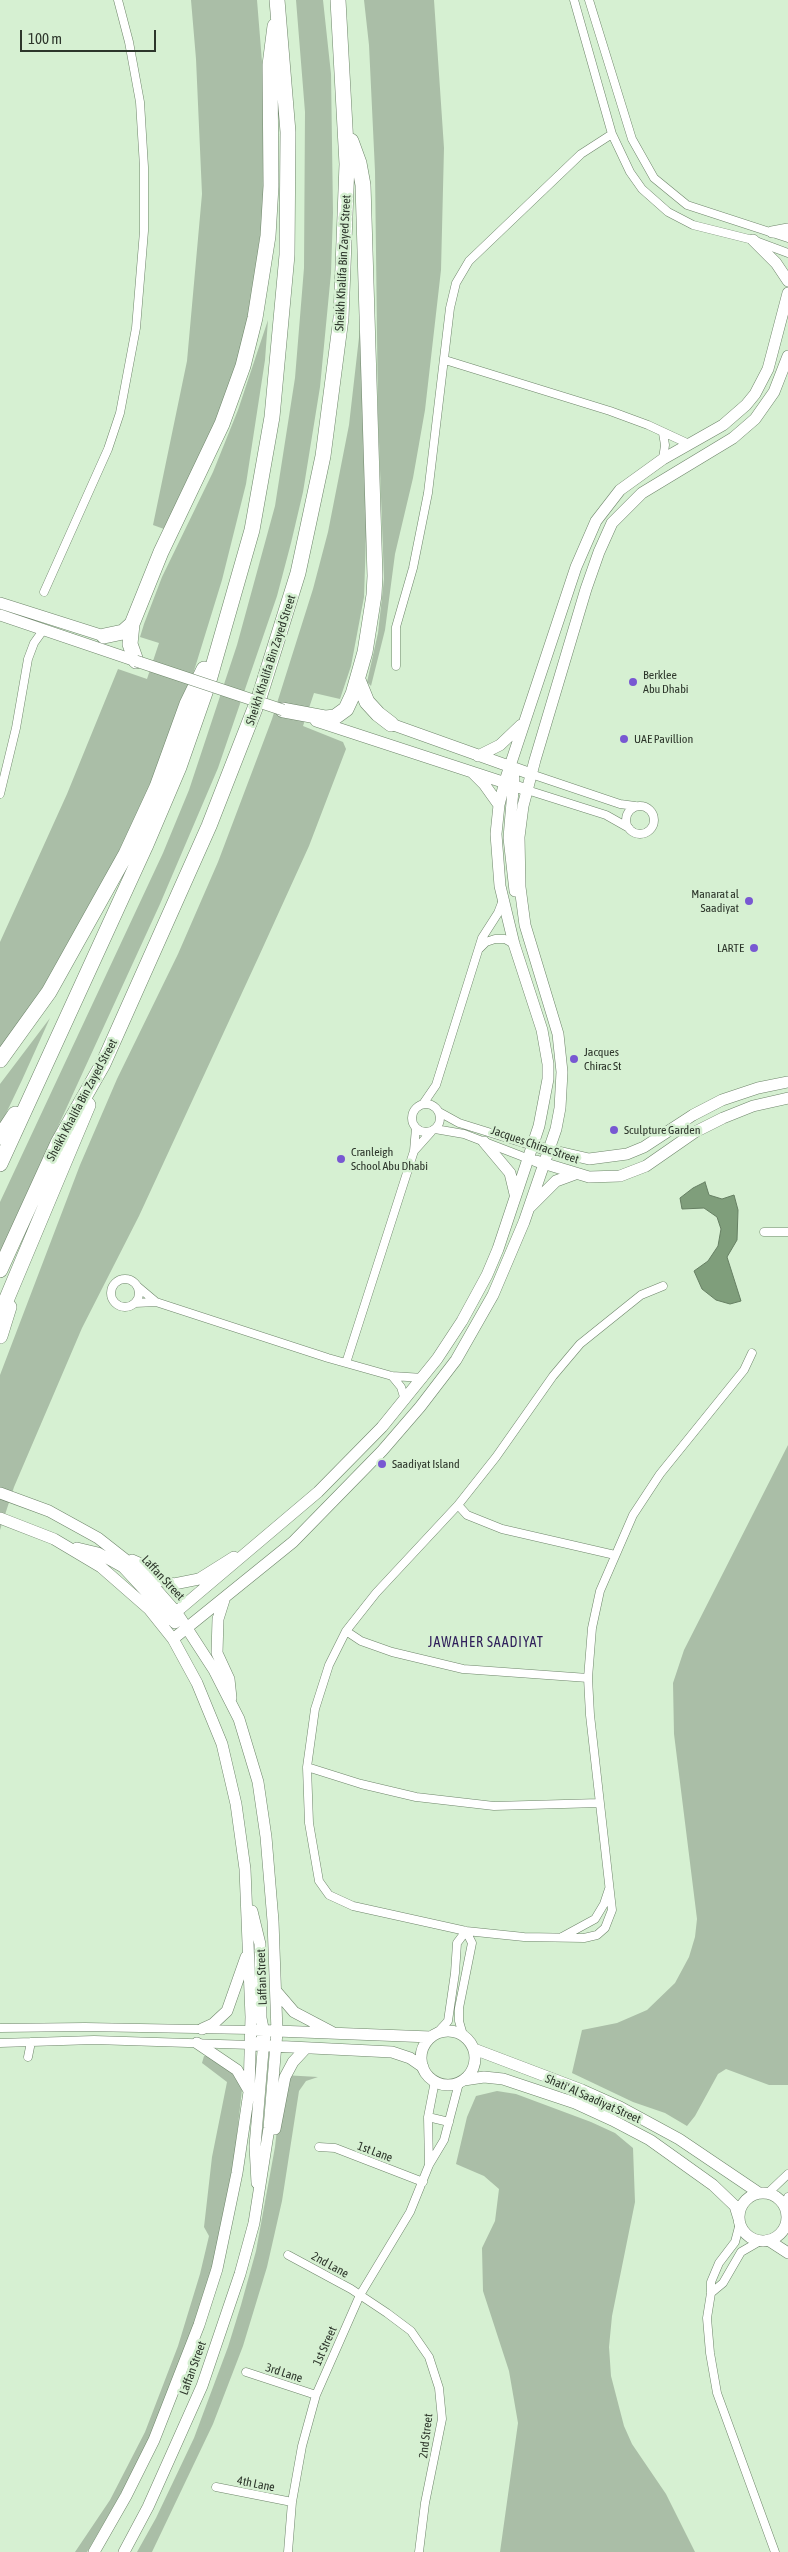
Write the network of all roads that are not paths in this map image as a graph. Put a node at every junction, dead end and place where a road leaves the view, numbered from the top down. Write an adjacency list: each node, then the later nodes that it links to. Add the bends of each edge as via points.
1 (118, 0): 20 (street, via 140,102 144,168 143,248 136,328 120,413 108,448)
2 (338, 0): 6 (highway, Sheikh Khalifa Bin Zayed Street)
3 (574, 0): 7 (street)
4 (589, 0): 9 (street, via 632,139 654,178 687,205)
5 (278, 5): 23 (highway, via 270,65 272,178 268,236 252,332 222,424 161,552); 26 (highway, via 289,173 282,336 257,506)
6 (347, 133): 29 (highway, via 359,163 363,185 375,576 369,634); 48 (highway, Sheikh Khalifa Bin Zayed Street, via 344,272 336,363 323,456 298,572 270,667 232,772)
7 (612, 134): 11 (street, via 630,172 657,204 693,225); 16 (street, via 581,154 465,266 452,295)
8 (788, 229): 9 (street)
9 (772, 232): 10 (street)
10 (788, 238)
11 (753, 240): 12 (street); 13 (street, via 769,254)
12 (788, 253)
13 (788, 281)
14 (788, 293): 18 (street, via 770,361 755,394 736,416)
15 (788, 356): 36 (street, via 774,392 755,419 733,438 642,493 612,524 601,545 586,590)
16 (445, 360): 17 (street, via 588,404); 28 (street, via 419,544 396,627)
17 (663, 433): 18 (street); 19 (street)
18 (689, 444): 19 (street)
19 (663, 459): 31 (street, via 620,490 596,521 576,567)
20 (44, 592)
21 (0, 603): 25 (street)
22 (0, 615): 24 (street)
23 (132, 624): 25 (highway, via 117,635); 27 (highway, via 131,648)
24 (44, 629): 27 (street); 39 (street, via 34,642 28,659)
25 (104, 636)
26 (221, 642): 47 (highway, via 193,691 157,787 126,854 49,992); 51 (highway, via 163,807)
27 (136, 661): 30 (street, bridge)
28 (396, 666)
29 (358, 680): 30 (highway, via 350,702 341,714 330,718); 32 (highway, via 367,702)
30 (283, 710): 35 (street)
31 (525, 719): 33 (street, via 514,734); 34 (street)
32 (391, 724): 33 (street)
33 (478, 756): 34 (street)
34 (510, 767): 36 (street); 37 (street, via 514,775)
35 (469, 770): 37 (street); 40 (street)
36 (531, 774): 38 (street); 41 (street)
37 (509, 783): 38 (street); 40 (street); 44 (street, via 509,853 514,888)
38 (527, 790): 42 (street, via 606,815); 44 (street, via 519,837)
39 (0, 794)
40 (499, 805): 43 (street, via 497,851)
41 (635, 806): 42 (street, via 626,818); 42 (street, via 650,810 654,822 645,833 638,834)
42 (629, 828)
43 (503, 898): 45 (street); 46 (street)
44 (522, 906): 60 (street, via 530,943 551,1003 560,1048 562,1095 558,1120)
45 (514, 944): 46 (street, via 496,939); 60 (street, via 542,1030 548,1064)
46 (479, 949): 50 (street)
47 (0, 1060)
48 (103, 1064): 67 (highway, Sheikh Khalifa Bin Zayed Street, via 58,1143); 68 (highway)
49 (788, 1082): 60 (street, Jacques Chirac Street, via 722,1100 627,1154 605,1159)
50 (436, 1085): 53 (street); 54 (street)
51 (35, 1089): 57 (highway); 61 (highway)
52 (788, 1098): 62 (street, Jacques Chirac Street, via 753,1106 723,1118 695,1132 654,1162 629,1173 600,1178)
53 (423, 1104): 54 (street); 55 (street, via 413,1112)
54 (438, 1111): 56 (street, via 440,1120); 60 (street, Jacques Chirac Street, via 453,1121)
55 (416, 1128): 56 (street, via 423,1132); 59 (street)
56 (434, 1130): 58 (street, Jacques Chirac Street, via 458,1132); 59 (street)
57 (0, 1137)
58 (484, 1142): 60 (street, Jacques Chirac Street); 63 (street, via 510,1173 515,1187)
59 (414, 1151): 77 (street)
60 (539, 1155): 62 (street, Jacques Chirac Street); 63 (street); 64 (street); 69 (street, via 506,1251)
61 (0, 1164)
62 (574, 1174): 64 (street, via 556,1181)
63 (514, 1203): 79 (street, via 498,1249 475,1298)
64 (528, 1210): 69 (street)
65 (764, 1232): 66 (street)
66 (788, 1232)
67 (0, 1270)
68 (19, 1272): 74 (highway); 75 (highway)
69 (503, 1276): 87 (street, via 456,1360 401,1429 309,1526)
70 (137, 1286): 72 (street); 73 (street); 73 (street, via 130,1280 121,1279 111,1290 116,1304 126,1307)
71 (663, 1286): 82 (street, via 641,1295 580,1344)
72 (156, 1302): 73 (street); 77 (street)
73 (135, 1303)
74 (0, 1316)
75 (0, 1336)
76 (752, 1353): 85 (street, via 744,1370 660,1474 633,1515)
77 (346, 1363): 78 (street)
78 (392, 1376): 79 (street); 80 (street, via 401,1387)
79 (424, 1378): 80 (street)
80 (405, 1401): 84 (street, via 328,1482)
81 (0, 1493): 86 (street, Laffan Street, via 68,1521)
82 (458, 1505): 85 (street, via 467,1515 502,1529); 90 (street)
83 (3, 1519): 88 (street, Laffan Street, via 70,1547 116,1578 149,1609)
84 (243, 1555): 86 (street, via 226,1560 199,1579 174,1584 163,1581 143,1564); 88 (street)
85 (615, 1555): 92 (street, via 600,1591 592,1628)
86 (127, 1559): 88 (street, Laffan Street)
87 (224, 1599): 89 (street); 93 (street, via 218,1619 217,1646 230,1684)
88 (170, 1618): 89 (street, Laffan Street); 89 (street, via 171,1625); 91 (street, Laffan Street)
89 (185, 1630): 91 (street); 93 (street, Laffan Street); 94 (street, via 229,1712)
90 (346, 1630): 92 (street, via 361,1641 384,1649 463,1669); 95 (street, via 328,1665 315,1709)
91 (173, 1639): 98 (street, Laffan Street, via 207,1704 226,1759 241,1835)
92 (588, 1678): 96 (street)
93 (231, 1702): 94 (street, Laffan Street)
94 (242, 1728): 102 (street, Laffan Street, via 258,1782 266,1837)
95 (307, 1767): 96 (street, via 416,1797 494,1806); 99 (street, via 309,1823 319,1881 329,1895 353,1906)
96 (599, 1803): 97 (street)
97 (610, 1884): 100 (street, via 595,1919); 100 (street, via 612,1910 605,1928 597,1935 584,1938)
98 (247, 1898): 101 (street, Laffan Street); 105 (street, via 260,1944)
99 (466, 1931): 100 (street); 108 (street, via 457,1943 448,2021); 109 (street, via 472,1943 459,2008 458,2021)
100 (560, 1938)
101 (249, 1948): 104 (street, via 227,2011); 105 (street, Laffan Street)
102 (276, 1991): 106 (street, Laffan Street); 107 (street, via 294,2012)
103 (0, 2028): 104 (street)
104 (202, 2029): 105 (street)
105 (257, 2031): 106 (street); 113 (street, Laffan Street); 114 (street); 115 (street)
106 (277, 2032): 107 (street); 115 (street, Laffan Street)
107 (336, 2034): 108 (street)
108 (434, 2035): 109 (street, via 446,2030); 119 (street, via 422,2051)
109 (463, 2035): 117 (street)
110 (31, 2042): 111 (street); 112 (street); 118 (street)
111 (0, 2043)
112 (197, 2043): 113 (street); 122 (street, via 237,2070)
113 (251, 2045): 114 (street); 122 (street, Laffan Street)
114 (263, 2046): 115 (street); 131 (street, via 255,2146)
115 (276, 2047): 116 (street); 127 (street, Laffan Street)
116 (306, 2048): 119 (street, via 392,2052); 127 (street, via 293,2062 286,2077)
117 (474, 2049): 121 (street, via 474,2066); 130 (street, Shati' Al Saadiyat Street, via 620,2107 680,2139 728,2174)
118 (28, 2057)
119 (423, 2067): 120 (street)
120 (435, 2081): 121 (street, via 442,2084); 123 (street, 1st Street)
121 (461, 2082): 124 (street, 1st Street); 133 (street, Shati' Al Saadiyat Street, via 484,2077 504,2079 575,2103 612,2120 650,2140 713,2185 735,2206)
122 (249, 2092): 144 (street, Laffan Street, via 237,2173 217,2269 199,2325 154,2440)
123 (428, 2117): 124 (street); 126 (street, 1st Street)
124 (449, 2122): 126 (street, 1st Street, via 444,2140)
125 (318, 2147): 129 (street, 1st Lane, via 335,2148)
126 (429, 2165): 129 (street, 1st Street)
127 (263, 2174): 131 (street, Laffan Street)
128 (788, 2174): 130 (street)
129 (423, 2182): 139 (street, 1st Street, via 410,2212)
130 (764, 2193): 132 (street); 133 (street, via 742,2205)
131 (259, 2194): 145 (street, Laffan Street, via 240,2274 202,2386 148,2508)
132 (787, 2202): 134 (street)
133 (740, 2221): 135 (street, via 745,2233); 138 (street, via 735,2242 719,2263 711,2282)
134 (787, 2223): 135 (street, via 781,2232)
135 (764, 2240): 136 (street); 138 (street, via 741,2252 723,2283)
136 (788, 2254)
137 (288, 2255): 139 (street, 2nd Lane)
138 (711, 2293): 148 (street, via 707,2318 717,2393)
139 (360, 2295): 141 (street, 1st Street); 147 (street, 2nd Street, via 410,2331 429,2358 440,2388 442,2420 425,2503)
140 (246, 2372): 141 (street, 3rd Lane)
141 (316, 2395): 143 (street, 1st Street)
142 (216, 2487): 143 (street, 4th Lane)
143 (292, 2502): 146 (street, 1st Street)
144 (94, 2552)
145 (124, 2552)
146 (288, 2552)
147 (419, 2552)
148 (775, 2552)

